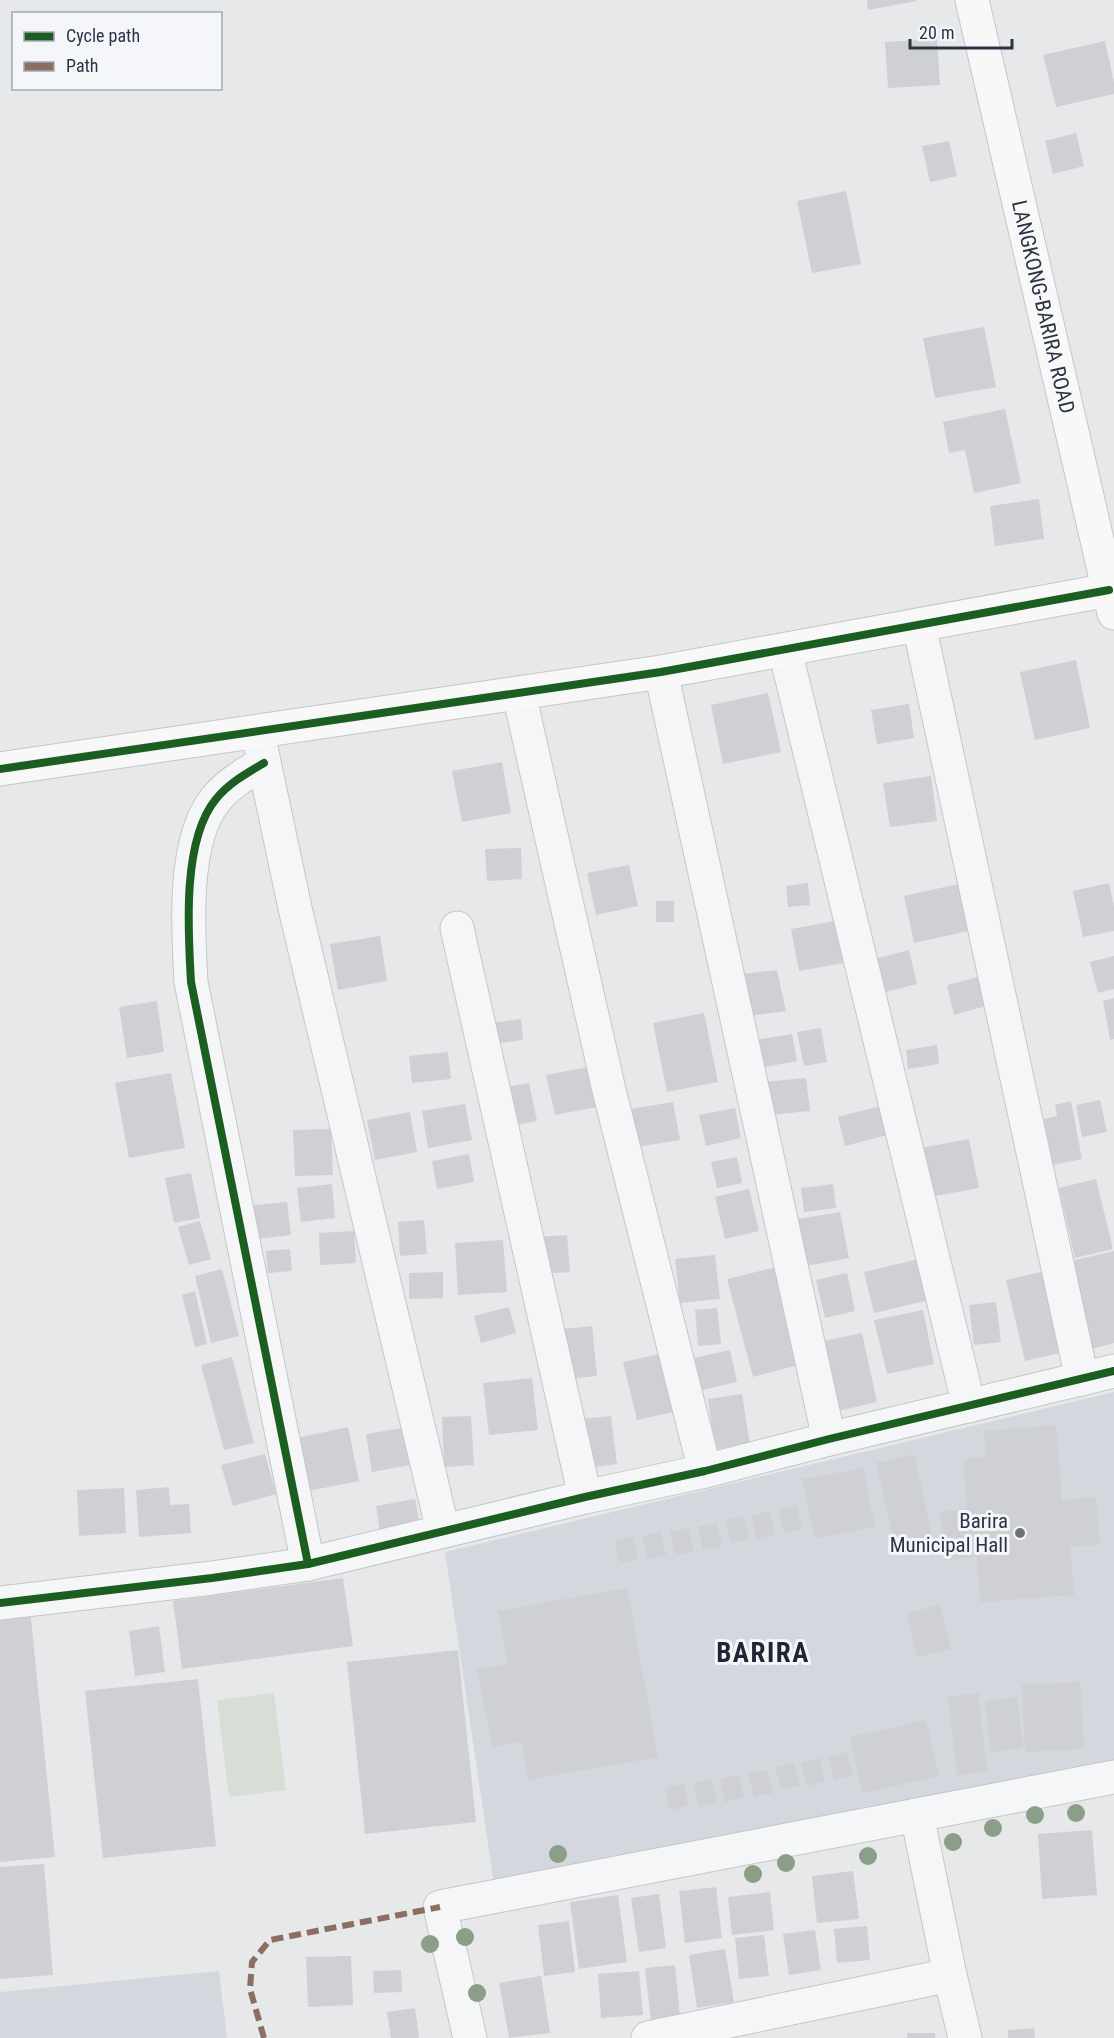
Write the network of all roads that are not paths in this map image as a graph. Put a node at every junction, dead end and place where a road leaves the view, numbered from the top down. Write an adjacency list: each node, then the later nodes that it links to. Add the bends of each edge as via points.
1 (972, 0): 2 (street, LANGKONG-BARIRA ROAD)
2 (1111, 602): 3 (street)
3 (919, 625): 4 (street); 11 (street)
4 (785, 650): 5 (street); 12 (street)
5 (661, 672): 6 (street); 13 (street)
6 (519, 694): 7 (street); 14 (street, via 609,1090)
7 (261, 748): 8 (street); 16 (street, via 295,908); 17 (street, via 215,799 197,834 189,887 188,934 191,982)
8 (0, 770)
9 (457, 928): 15 (street)
10 (1114, 1371): 11 (street)
11 (1082, 1379): 12 (street)
12 (969, 1406): 13 (street)
13 (829, 1439): 14 (street)
14 (705, 1471): 15 (street)
15 (585, 1497): 16 (street)
16 (443, 1531): 17 (street)
17 (308, 1563): 18 (street)
18 (0, 1603)
19 (1114, 1777): 20 (street)
20 (917, 1815): 21 (street); 22 (street, via 440,1907)
21 (950, 1975): 23 (street); 24 (street)
22 (470, 2038)
23 (648, 2038)
24 (965, 2038)

